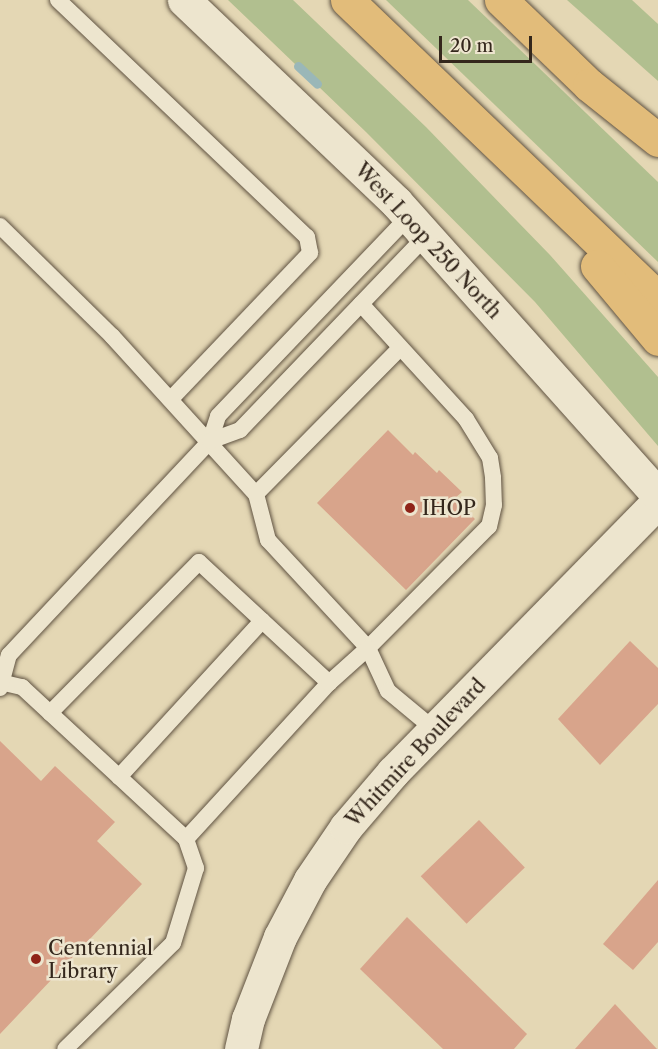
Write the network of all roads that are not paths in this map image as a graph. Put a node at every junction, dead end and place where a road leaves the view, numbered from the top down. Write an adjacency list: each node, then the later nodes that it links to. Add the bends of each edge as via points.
1 (58, 0): 15 (lane, via 307,237 310,253)
2 (184, 0): 10 (street, West Loop 250 North)
3 (347, 0): 5 (highway)
4 (501, 0): 6 (highway)
5 (390, 42): 11 (highway); 13 (highway, via 612,282)
6 (624, 115): 7 (highway); 8 (highway)
7 (658, 140)
8 (658, 147)
9 (0, 226): 15 (lane)
10 (417, 226): 12 (lane); 16 (lane, via 218,416); 18 (street, West Loop 250 North)
11 (658, 298)
12 (361, 304): 14 (lane); 16 (lane, via 240,430)
13 (658, 339)
14 (400, 348): 17 (lane); 21 (lane, via 466,419 490,458 494,506 489,526)
15 (171, 399): 16 (lane)
16 (210, 441): 17 (lane); 23 (lane, via 9,655)
17 (256, 494): 21 (lane, via 268,540)
18 (658, 495)
19 (658, 501): 25 (street, Whitmire Boulevard)
20 (262, 621): 22 (lane); 24 (lane, via 199,562); 26 (lane)
21 (368, 648): 22 (lane); 25 (lane, via 388,691)
22 (329, 683): 27 (lane)
23 (0, 684): 24 (lane, via 22,687)
24 (50, 713): 26 (lane)
25 (435, 730): 29 (street, Whitmire Boulevard, via 346,827 310,880 280,937 248,1018)
26 (119, 777): 27 (lane)
27 (186, 839): 28 (lane, via 196,868 173,943)
28 (65, 1049)
29 (241, 1049)

